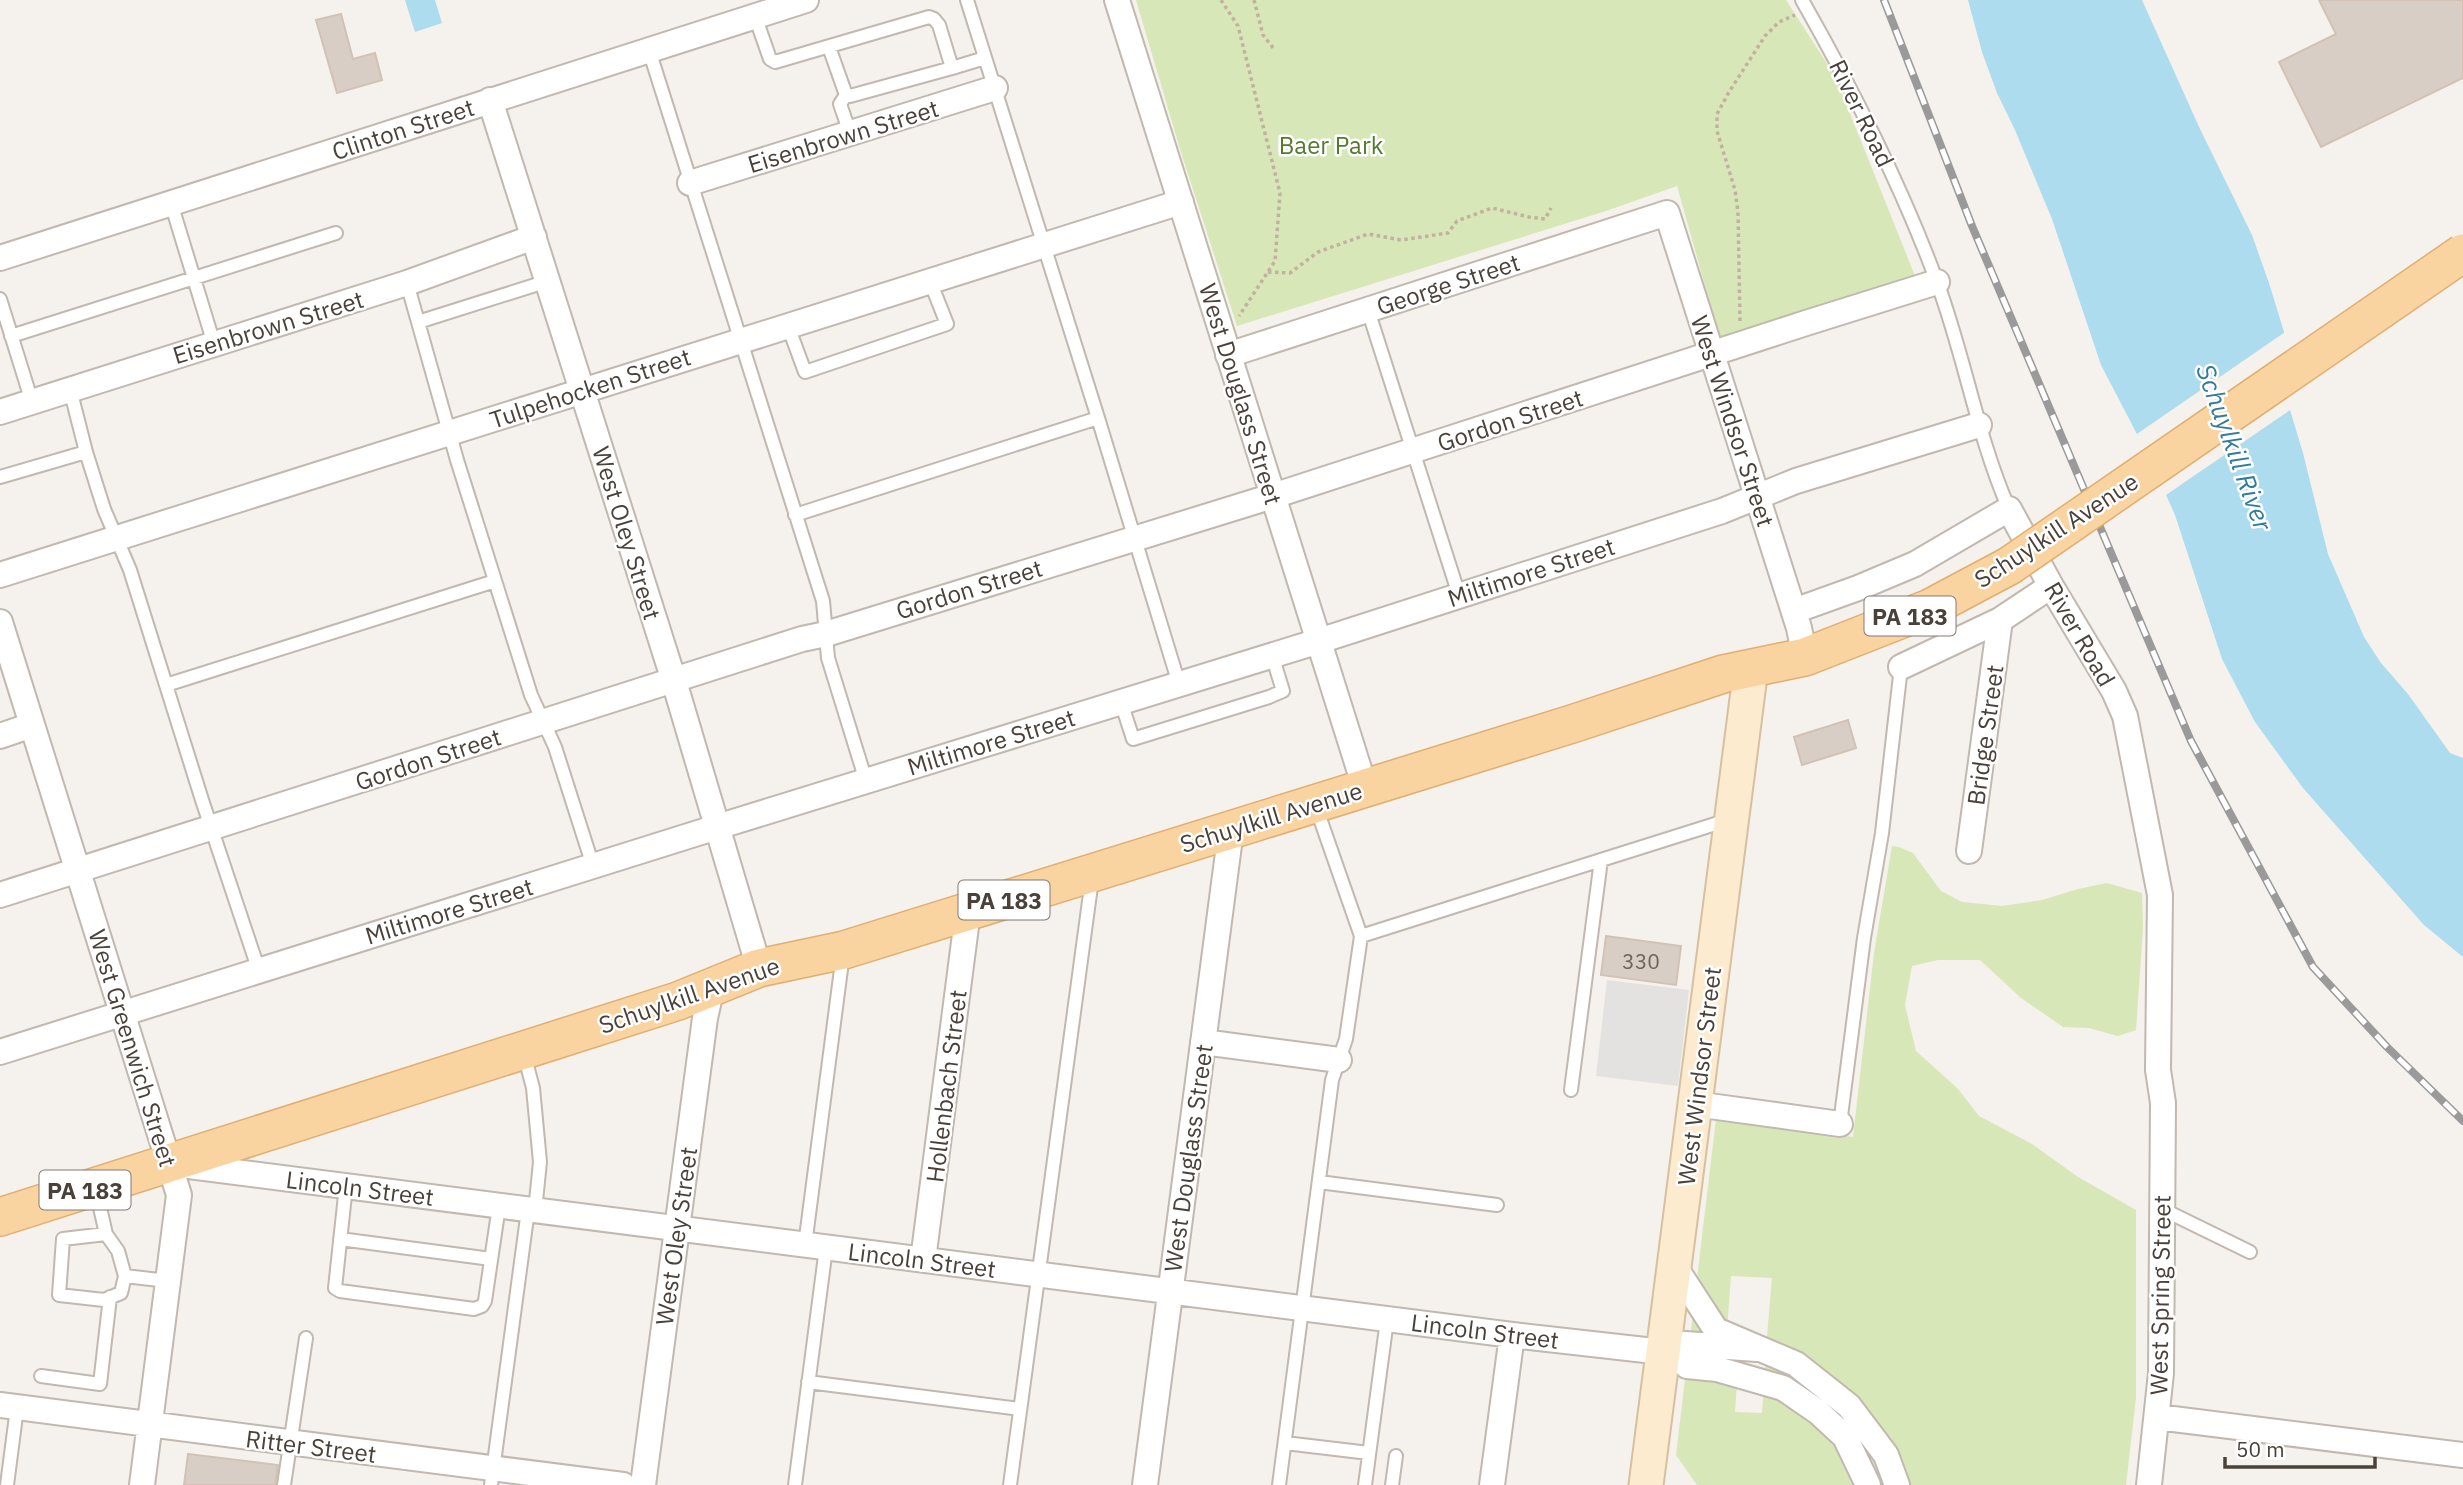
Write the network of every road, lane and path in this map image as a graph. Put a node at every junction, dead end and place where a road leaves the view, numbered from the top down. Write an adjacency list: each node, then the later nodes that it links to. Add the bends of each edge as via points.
1 (806, 0): 7 (street, Clinton Street)
2 (967, 0): 11 (lane)
3 (1117, 0): 18 (street, West Douglass Street)
4 (1221, 0): 27 (path, via 1238,26 1280,193 1275,261)
5 (1254, 0): 10 (path, via 1263,35)
6 (1804, 5): 31 (lane, River Road, via 1828,44 1899,190); 40 (path, via 1765,36 1717,114 1717,131 1738,212)
7 (755, 16): 8 (lane, via 775,62); 9 (street, Clinton Street)
8 (829, 47): 12 (lane, via 929,17 939,24); 14 (lane)
9 (649, 50): 15 (street, Clinton Street); 17 (lane)
10 (1274, 50)
11 (985, 58): 12 (lane); 13 (lane)
12 (952, 68): 14 (lane)
13 (995, 89): 16 (street, Eisenbrown Street); 24 (lane)
14 (846, 95): 16 (lane, via 841,104)
15 (490, 100): 19 (street, Clinton Street); 23 (street, West Oley Street)
16 (850, 134): 17 (street, Eisenbrown Street)
17 (690, 183): 38 (lane)
18 (1181, 202): 24 (street, Tulpehocken Street); 41 (street, West Douglass Street)
19 (171, 203): 26 (street, Clinton Street); 28 (lane)
20 (1551, 208): 27 (path, via 1545,219 1492,208 1457,221 1448,233 1401,240 1367,234 1318,252 1290,273)
21 (1667, 213): 34 (street, George Street); 42 (street, West Windsor Street)
22 (336, 233): 28 (lane)
23 (534, 237): 29 (street, West Oley Street); 32 (street, Eisenbrown Street)
24 (1044, 245): 30 (street, Tulpehocken Street); 47 (lane)
25 (2463, 253): 65 (main road, Schuylkill Avenue / PA 183, bridge, via 2009,566 1930,608)
26 (0, 258)
27 (1268, 272): 41 (path)
28 (194, 278): 37 (lane); 39 (lane)
29 (548, 281): 35 (lane); 44 (street, West Oley Street)
30 (930, 281): 36 (street, Tulpehocken Street); 36 (lane, via 947,324 806,372)
31 (1937, 282): 40 (street, Gordon Street); 48 (lane, River Road)
32 (407, 283): 35 (lane); 39 (street, Eisenbrown Street)
33 (0, 299): 37 (lane)
34 (1368, 310): 41 (street, George Street); 50 (lane)
35 (418, 322): 49 (lane)
36 (788, 326): 38 (street, Tulpehocken Street)
37 (12, 336): 45 (lane)
38 (740, 341): 44 (street, Tulpehocken Street); 56 (lane)
39 (214, 344): 43 (street, Eisenbrown Street)
40 (1741, 344): 42 (street, Gordon Street)
41 (1226, 347): 53 (street, West Douglass Street)
42 (1712, 355): 50 (street, Gordon Street); 54 (street, West Windsor Street)
43 (70, 389): 45 (street, Eisenbrown Street); 51 (lane)
44 (583, 391): 49 (street, Tulpehocken Street); 71 (street, West Oley Street)
45 (32, 401): 46 (street, Eisenbrown Street)
46 (0, 412)
47 (1098, 418): 56 (lane); 57 (lane)
48 (1979, 425): 54 (street, Miltimore Street); 55 (lane, River Road)
49 (449, 433): 58 (street, Tulpehocken Street); 60 (lane)
50 (1413, 451): 53 (street, Gordon Street); 62 (lane)
51 (86, 452): 52 (lane); 58 (lane)
52 (0, 477)
53 (1273, 496): 57 (street, Gordon Street); 67 (street, West Douglass Street)
54 (1758, 496): 62 (street, Miltimore Street); 65 (street, West Windsor Street)
55 (2009, 509): 61 (street, River Road); 65 (street, Schuylkill Avenue, via 1915,564 1858,588)
56 (795, 515): 66 (lane, via 823,601)
57 (1135, 537): 66 (street, Gordon Street); 72 (lane)
58 (116, 538): 59 (street, Tulpehocken Street); 73 (lane)
59 (0, 575)
60 (495, 580): 73 (lane); 75 (lane)
61 (2051, 586): 63 (street, Schuylkill Avenue); 104 (street, River Road, via 2114,691 2131,741 2160,895 2158,1070)
62 (1459, 595): 67 (street, Miltimore Street)
63 (2000, 620): 69 (street, Schuylkill Avenue); 85 (street, Bridge Street)
64 (0, 622): 76 (street, West Greenwich Street)
65 (1800, 632): 70 (main road, Schuylkill Avenue / PA 183)
66 (826, 634): 71 (street, Gordon Street); 78 (lane, via 828,658)
67 (1319, 641): 68 (street, Miltimore Street); 79 (street, West Douglass Street)
68 (1272, 655): 72 (street, Miltimore Street); 74 (lane, via 1283,691 1133,739)
69 (1901, 667): 105 (lane)
70 (1751, 668): 79 (main road, Schuylkill Avenue / PA 183); 81 (main road, West Windsor Street)
71 (674, 681): 75 (street, Gordon Street); 82 (street, West Oley Street)
72 (1179, 684): 74 (street, Miltimore Street)
73 (166, 685): 83 (lane)
74 (1121, 702): 78 (street, Miltimore Street)
75 (544, 722): 83 (street, Gordon Street); 87 (lane)
76 (32, 725): 77 (street); 88 (street, West Greenwich Street)
77 (0, 736)
78 (866, 781): 82 (street, Miltimore Street)
79 (1365, 788): 80 (main road, Schuylkill Avenue / PA 183)
80 (1314, 804): 84 (main road, Schuylkill Avenue / PA 183); 92 (lane)
81 (1731, 819): 86 (lane); 103 (main road, West Windsor Street)
82 (717, 827): 87 (street, Miltimore Street); 94 (street, West Oley Street)
83 (212, 828): 88 (street, Gordon Street); 95 (lane)
84 (1231, 830): 89 (main road, Schuylkill Avenue / PA 183); 98 (street, West Douglass Street)
85 (1969, 851)
86 (1601, 860): 92 (lane); 102 (lane)
87 (593, 866): 95 (street, Miltimore Street)
88 (78, 870): 90 (street, Gordon Street); 97 (street, West Greenwich Street)
89 (1093, 871): 91 (main road, Schuylkill Avenue / PA 183); 123 (lane)
90 (0, 895)
91 (968, 911): 93 (main road, Schuylkill Avenue / PA 183); 121 (street, Hollenbach Street)
92 (1361, 936): 101 (lane)
93 (844, 950): 94 (main road, Schuylkill Avenue / PA 183); 118 (lane)
94 (760, 968): 96 (main road, Schuylkill Avenue / PA 183)
95 (259, 971): 97 (street, Miltimore Street)
96 (712, 987): 99 (main road, Schuylkill Avenue / PA 183); 115 (street, West Oley Street)
97 (123, 1014): 100 (street, Miltimore Street); 106 (street, West Greenwich Street)
98 (1203, 1042): 101 (street); 126 (street, West Douglass Street)
99 (523, 1050): 106 (main road, Schuylkill Avenue / PA 183); 113 (lane, via 533,1088 540,1162)
100 (0, 1052)
101 (1339, 1060): 107 (lane, via 1332,1080)
102 (1571, 1090)
103 (1695, 1104): 105 (street); 122 (main road, West Windsor Street)
104 (2163, 1104): 112 (street, West Spring Street)
105 (1840, 1124)
106 (169, 1163): 108 (main road, Schuylkill Avenue / PA 183); 109 (street, Lincoln Street); 125 (street, West Greenwich Street, via 179,1195)
107 (1319, 1182): 110 (lane); 128 (lane)
108 (96, 1186): 114 (main road, Schuylkill Avenue / PA 183); 116 (lane)
109 (346, 1186): 111 (street, Lincoln Street); 117 (lane)
110 (1497, 1205)
111 (499, 1206): 113 (street, Lincoln Street); 120 (lane)
112 (2162, 1209): 119 (lane); 138 (street, West Spring Street)
113 (532, 1211): 115 (street, Lincoln Street); 145 (lane)
114 (0, 1217)
115 (677, 1229): 118 (street, Lincoln Street); 150 (street, West Oley Street)
116 (106, 1234): 124 (lane, via 118,1251); 127 (lane, via 63,1238 60,1295)
117 (340, 1240): 120 (lane); 120 (lane, via 334,1285 340,1291 474,1309 485,1301)
118 (815, 1247): 121 (street, Lincoln Street); 135 (lane)
119 (2250, 1252)
120 (491, 1259)
121 (923, 1260): 123 (street, Lincoln Street)
122 (1675, 1267): 132 (street, Lincoln Street, via 1716,1330); 133 (main road, West Windsor Street)
123 (1037, 1275): 126 (street, Lincoln Street); 137 (lane)
124 (125, 1276): 125 (lane); 127 (lane, via 121,1293)
125 (168, 1281): 139 (street, West Greenwich Street)
126 (1170, 1292): 128 (street, Lincoln Street); 153 (street, West Douglass Street)
127 (110, 1297): 134 (lane, via 100,1384)
128 (1303, 1309): 129 (street, Lincoln Street); 140 (lane)
129 (1387, 1320): 130 (street, Lincoln Street); 142 (lane)
130 (1512, 1335): 133 (street, Lincoln Street); 157 (street)
131 (306, 1338): 141 (lane)
132 (1757, 1349): 133 (street, Lincoln Street, via 1685,1344); 160 (street, Lincoln Street, via 1796,1364 1849,1406 1886,1455)
133 (1669, 1352): 158 (main road, West Windsor Street); 159 (street, Lincoln Street, via 1687,1366 1717,1369 1783,1388 1844,1437)
134 (41, 1376)
135 (808, 1382): 137 (lane); 151 (lane)
136 (9, 1407): 139 (street, Ritter Street); 146 (lane)
137 (1020, 1409): 152 (lane)
138 (2157, 1417): 143 (street); 161 (street, West Spring Street)
139 (150, 1424): 141 (street, Ritter Street); 147 (street, West Greenwich Street)
140 (1285, 1443): 142 (lane); 154 (lane)
141 (290, 1444): 145 (street, Ritter Street); 148 (lane)
142 (1369, 1453): 155 (lane)
143 (2463, 1455)
144 (1396, 1456): 156 (lane)
145 (493, 1477): 149 (street, Ritter Street)
146 (7, 1485)
147 (142, 1485)
148 (284, 1485)
149 (623, 1485)
150 (643, 1485)
151 (795, 1485)
152 (1010, 1485)
153 (1145, 1485)
154 (1279, 1485)
155 (1365, 1485)
156 (1392, 1485)
157 (1492, 1485)
158 (1646, 1485)
159 (1868, 1485)
160 (1897, 1485)
161 (2149, 1485)

